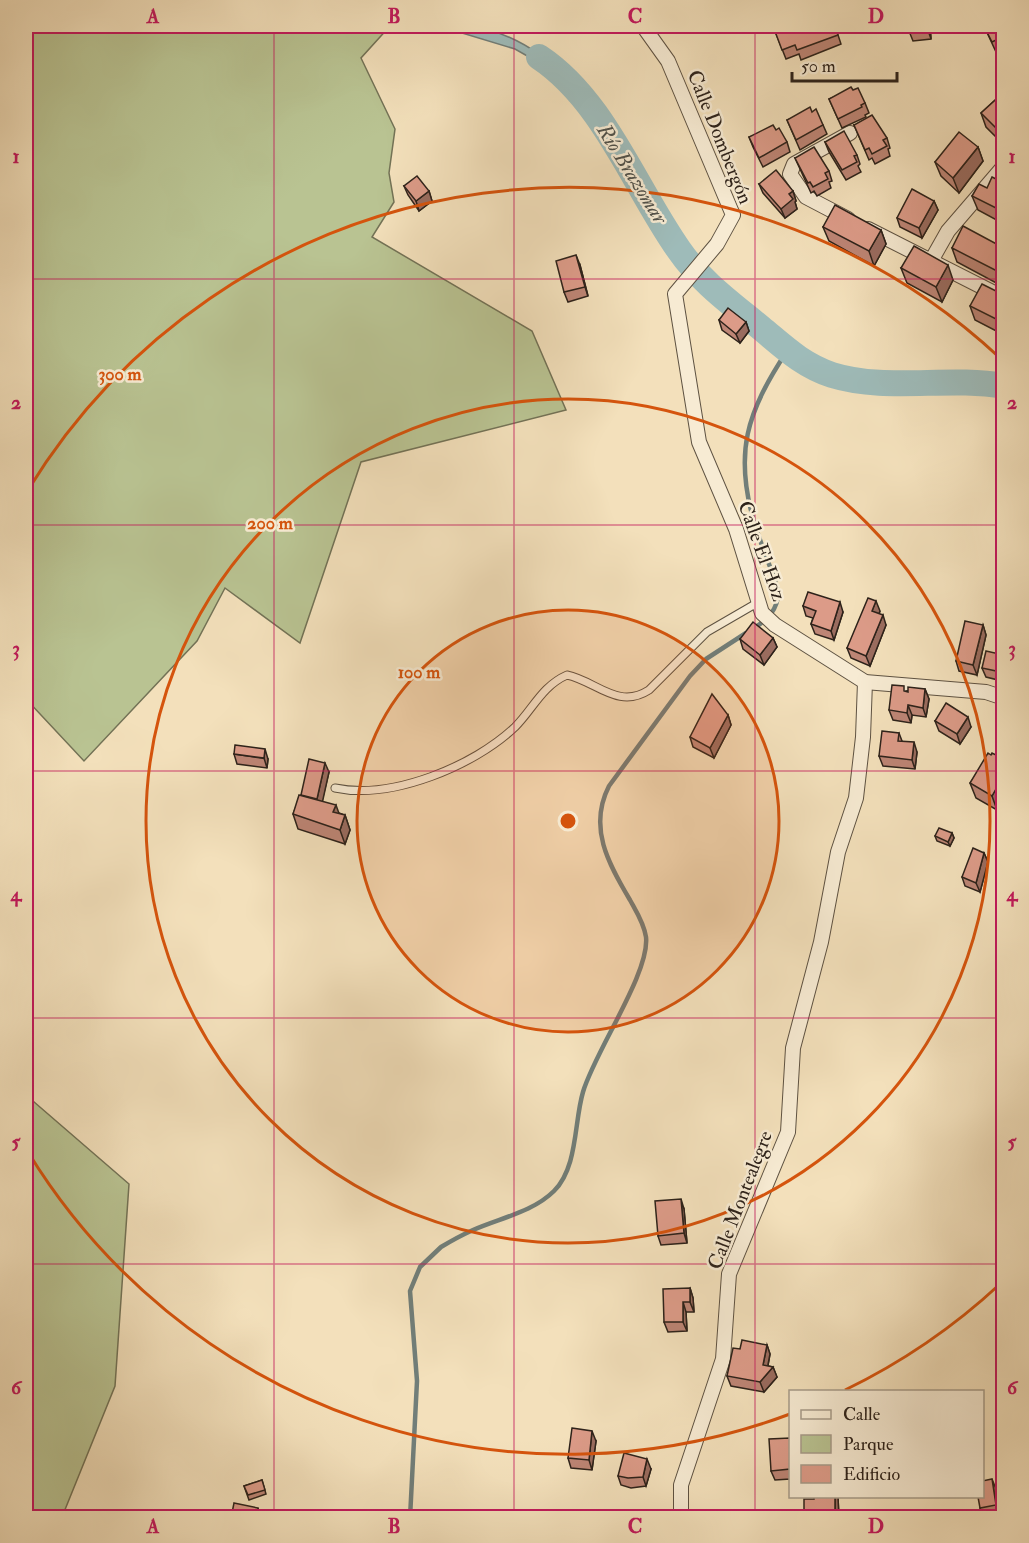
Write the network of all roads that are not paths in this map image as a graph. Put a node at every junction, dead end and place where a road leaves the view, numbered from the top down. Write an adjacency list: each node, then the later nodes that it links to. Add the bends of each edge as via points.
1 (643, 26): 6 (street, Calle Dombergón, via 668,61 733,215 728,228)
2 (850, 133): 5 (street, via 794,164 790,174 806,197)
3 (1004, 166): 4 (street)
4 (998, 179): 5 (street, via 948,231)
5 (932, 261): 7 (street)
6 (683, 284): 8 (street, Calle El Hoz, via 675,294 699,442 736,529)
7 (1004, 297)
8 (760, 608): 9 (street, Calle El Hoz, via 775,625); 11 (lane, via 707,632 639,696 623,698 567,675 547,688 515,727 451,770 386,788)
9 (865, 682): 10 (street, Calle El Hoz, via 986,692); 12 (street, Calle Montealegre, via 856,798 838,852 794,1048 788,1132 729,1274 723,1359 681,1485)
10 (1004, 698)
11 (335, 788)
12 (681, 1518)

